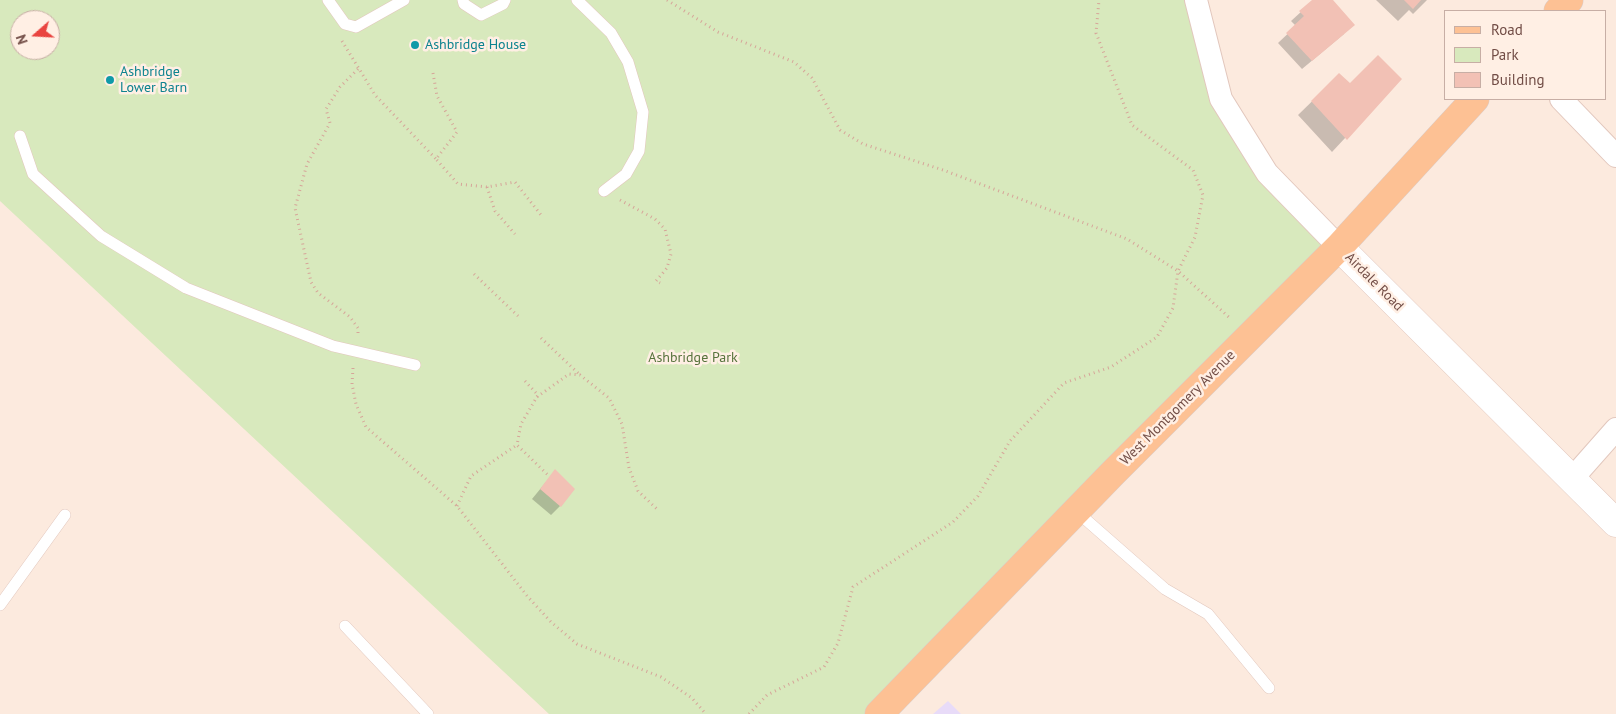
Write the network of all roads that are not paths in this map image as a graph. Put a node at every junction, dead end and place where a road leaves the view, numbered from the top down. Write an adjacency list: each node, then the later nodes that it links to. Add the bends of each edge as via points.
1 (328, 0): 2 (lane, via 345,24 356,27)
2 (404, 0)
3 (463, 0): 4 (lane, via 481,15)
4 (505, 0)
5 (576, 0): 13 (lane, via 611,33 628,62 642,112 639,151 626,174)
6 (1196, 0): 14 (street, Airdale Road, via 1221,99 1267,173)
7 (1569, 0): 8 (main road)
8 (1559, 10)
9 (1474, 100): 14 (main road, West Montgomery Avenue)
10 (1562, 100): 12 (street)
11 (20, 136): 15 (lane, via 33,174 101,236 186,288 333,346)
12 (1616, 156)
13 (604, 191)
14 (1339, 247): 17 (street, Airdale Road); 18 (main road, West Montgomery Avenue)
15 (414, 365)
16 (1616, 429): 17 (street)
17 (1571, 480): 20 (street, Airdale Road)
18 (1076, 511): 23 (lane, via 1165,589 1208,614); 25 (main road, West Montgomery Avenue)
19 (65, 515): 21 (lane)
20 (1616, 524)
21 (0, 605)
22 (345, 626): 24 (lane)
23 (1269, 688)
24 (428, 714)
25 (879, 714)

